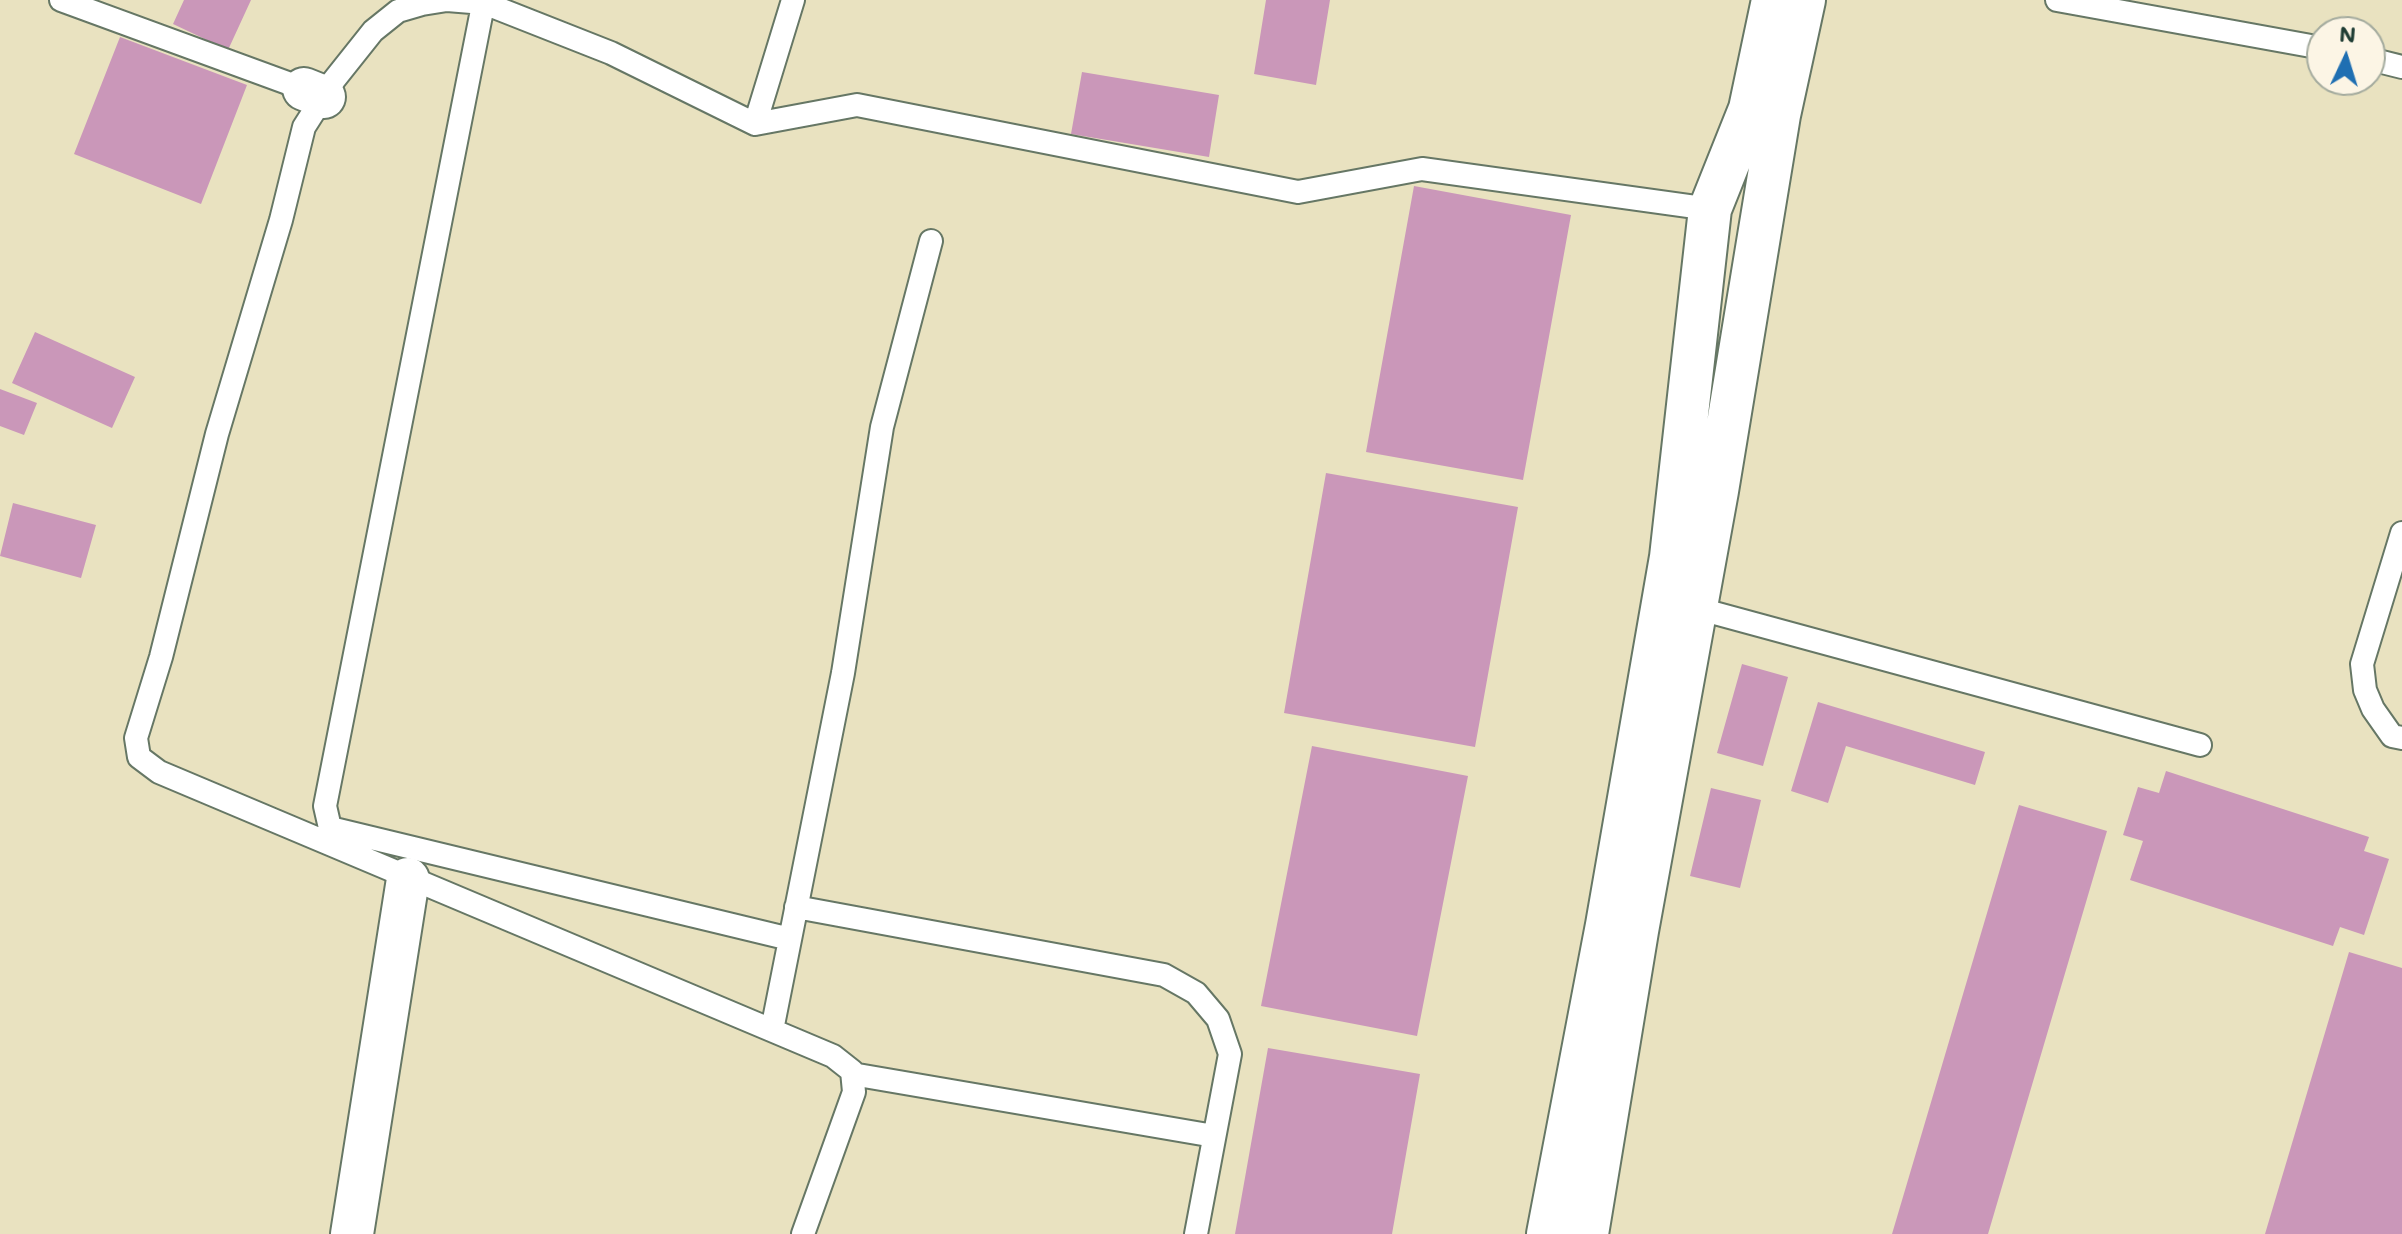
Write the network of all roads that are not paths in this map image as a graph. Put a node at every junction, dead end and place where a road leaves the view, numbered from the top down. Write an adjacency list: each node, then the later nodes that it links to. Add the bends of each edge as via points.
1 (61, 0): 8 (lane)
2 (793, 0): 9 (lane)
3 (1773, 0): 10 (street, via 1750,109)
4 (1804, 0): 13 (street)
5 (2057, 0): 7 (lane)
6 (484, 2): 8 (lane, via 447,0 398,11); 9 (lane, via 611,53); 19 (lane, via 325,806 330,828)
7 (2306, 45)
8 (314, 93): 17 (lane, via 136,738 139,757 159,772)
9 (755, 124): 10 (lane, via 857,105 1298,192 1422,169)
10 (1710, 209): 13 (street)
11 (931, 241): 18 (lane, via 882,427 843,673)
12 (2402, 533): 15 (lane, via 2362,664 2373,709 2392,736)
13 (1688, 560): 14 (street); 23 (street, via 1607,925)
14 (1696, 608): 16 (lane); 23 (street, via 1637,931)
15 (2402, 738)
16 (2200, 745)
17 (408, 879): 20 (lane); 24 (street)
18 (796, 907): 19 (lane); 22 (lane, via 1164,975 1196,993 1218,1019 1230,1054)
19 (790, 939): 20 (lane)
20 (772, 1030): 21 (lane, via 833,1056)
21 (852, 1074): 22 (lane); 25 (lane, via 854,1092)
22 (1214, 1136): 26 (lane)
23 (1570, 1219)
24 (352, 1234)
25 (803, 1234)
26 (1196, 1234)

